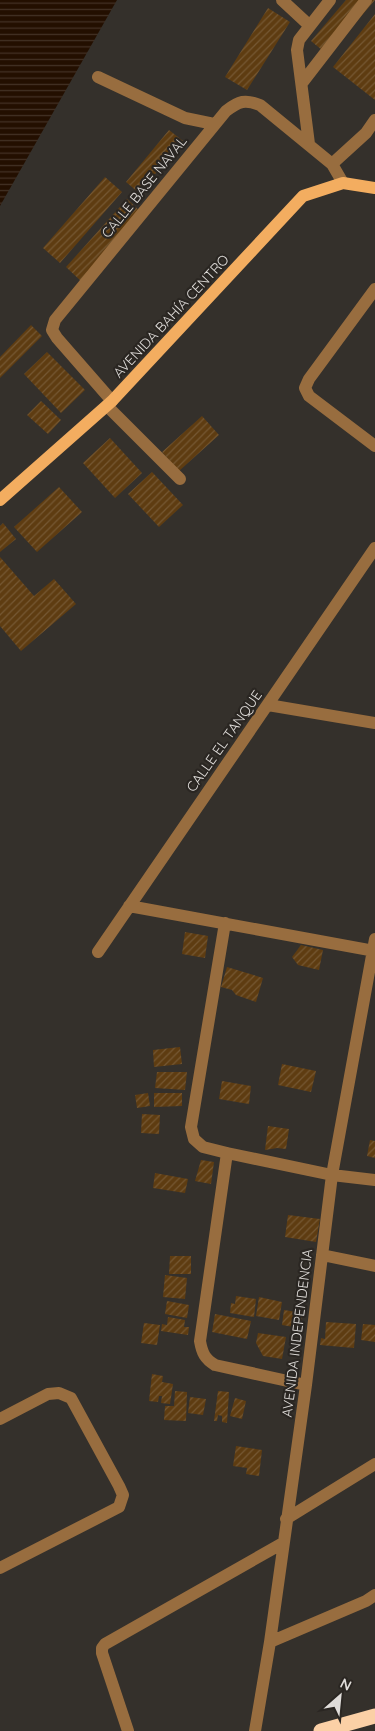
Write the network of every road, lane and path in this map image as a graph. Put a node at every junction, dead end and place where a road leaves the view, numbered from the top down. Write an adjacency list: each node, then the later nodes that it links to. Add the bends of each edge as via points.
1 (282, 0): 4 (street)
2 (330, 0): 4 (street)
3 (366, 0): 6 (street)
4 (310, 26): 6 (street, via 299,40 297,50)
5 (98, 77): 8 (street, via 185,118)
6 (302, 83): 9 (street)
7 (375, 120): 10 (street)
8 (214, 124): 9 (street, CALLE BASE NAVAL, via 236,103 249,101 260,105); 14 (street, CALLE BASE NAVAL, via 55,320 52,330 56,338)
9 (309, 144): 10 (street, CALLE BASE NAVAL)
10 (332, 164): 11 (street, CALLE BASE NAVAL)
11 (343, 183): 12 (main road, AVENIDA BAHÍA CENTRO); 14 (main road, AVENIDA BAHÍA CENTRO, via 303,196)
12 (375, 188)
13 (375, 289): 15 (street, via 305,388 309,396)
14 (110, 404): 16 (street, CALLE BASE NAVAL); 17 (main road, AVENIDA BAHÍA CENTRO)
15 (375, 446)
16 (180, 478)
17 (0, 500)
18 (375, 548): 19 (street, CALLE EL TANQUE)
19 (268, 705): 20 (street); 21 (street, CALLE EL TANQUE)
20 (375, 723)
21 (129, 906): 22 (street); 24 (street, CALLE EL TANQUE)
22 (225, 923): 23 (street); 25 (street, via 191,1127 194,1139 203,1147)
23 (375, 947): 26 (street, AVENIDA INDEPENDENCIA)
24 (98, 952)
25 (227, 1153): 26 (street); 30 (street, via 200,1341 202,1349 206,1359 215,1365)
26 (332, 1175): 27 (street); 28 (street, AVENIDA INDEPENDENCIA)
27 (375, 1180)
28 (322, 1254): 29 (street); 30 (street, AVENIDA INDEPENDENCIA)
29 (375, 1266)
30 (306, 1385): 33 (street, AVENIDA INDEPENDENCIA)
31 (0, 1419): 35 (street, via 48,1394 59,1393 71,1398 122,1495 119,1507)
32 (375, 1464): 33 (street)
33 (286, 1519): 34 (street, AVENIDA INDEPENDENCIA)
34 (283, 1543): 37 (street, AVENIDA INDEPENDENCIA); 39 (street, via 105,1644 102,1653)
35 (0, 1568)
36 (375, 1595): 37 (street)
37 (270, 1642): 40 (street, AVENIDA INDEPENDENCIA)
38 (375, 1716): 41 (highway)
39 (128, 1731)
40 (255, 1731)
41 (321, 1731)

